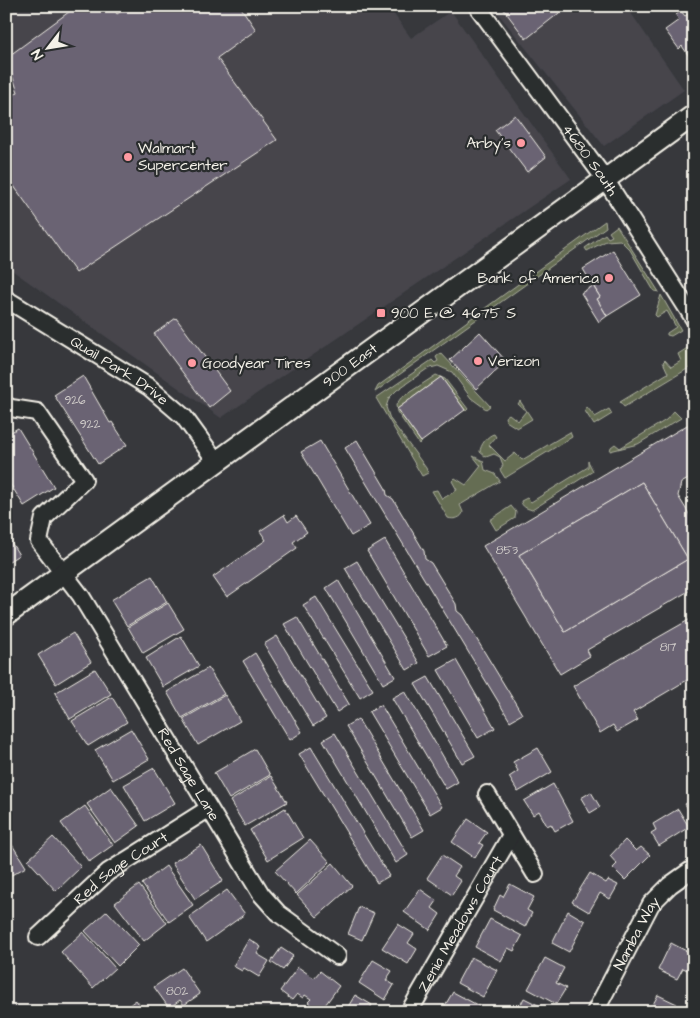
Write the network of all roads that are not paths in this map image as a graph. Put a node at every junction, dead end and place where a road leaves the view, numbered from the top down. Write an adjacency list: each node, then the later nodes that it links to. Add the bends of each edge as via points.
1 (477, 6): 3 (street, 4680 South)
2 (694, 115): 3 (main road, 900 East)
3 (605, 179): 5 (street, 4680 South); 7 (main road, 900 East)
4 (6, 298): 7 (street, Quail Park Drive, via 149,387 184,417)
5 (694, 319)
6 (6, 405): 8 (street, Red Sage Lane, via 37,412 84,480 44,518 39,533 42,547)
7 (216, 461): 8 (main road, 900 East)
8 (62, 573): 9 (main road, 900 East); 11 (street, Red Sage Lane, via 81,596)
9 (6, 615)
10 (487, 794): 12 (street, Zenia Meadows Court)
11 (208, 809): 15 (street, Red Sage Court, via 108,872); 16 (street, Red Sage Lane, via 261,894 278,913)
12 (511, 835): 14 (street, Zenia Meadows Court); 17 (street, Zenia Meadows Court)
13 (694, 868): 18 (street, Namba Way, via 651,904)
14 (535, 874)
15 (38, 937)
16 (337, 956)
17 (409, 1012)
18 (595, 1012)

